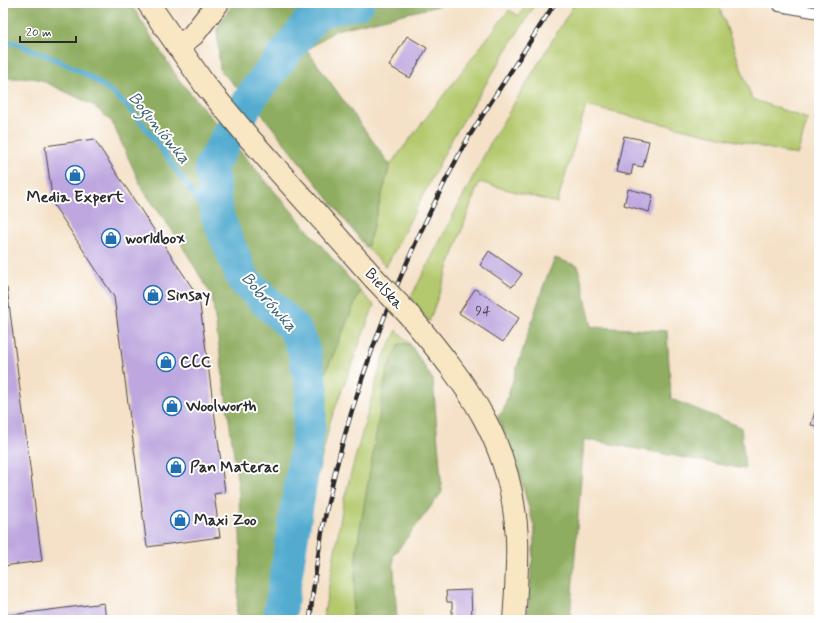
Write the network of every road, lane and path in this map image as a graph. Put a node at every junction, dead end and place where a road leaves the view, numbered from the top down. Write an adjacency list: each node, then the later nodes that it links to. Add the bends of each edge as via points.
1 (148, 3): 5 (street, Bielska)
2 (218, 3): 5 (street, via 194,35)
3 (779, 6): 4 (lane)
4 (819, 13)
5 (178, 47): 6 (street, Bielska, bridge, via 250,139 409,315 462,380 495,437 511,490 517,539)
6 (514, 620)

